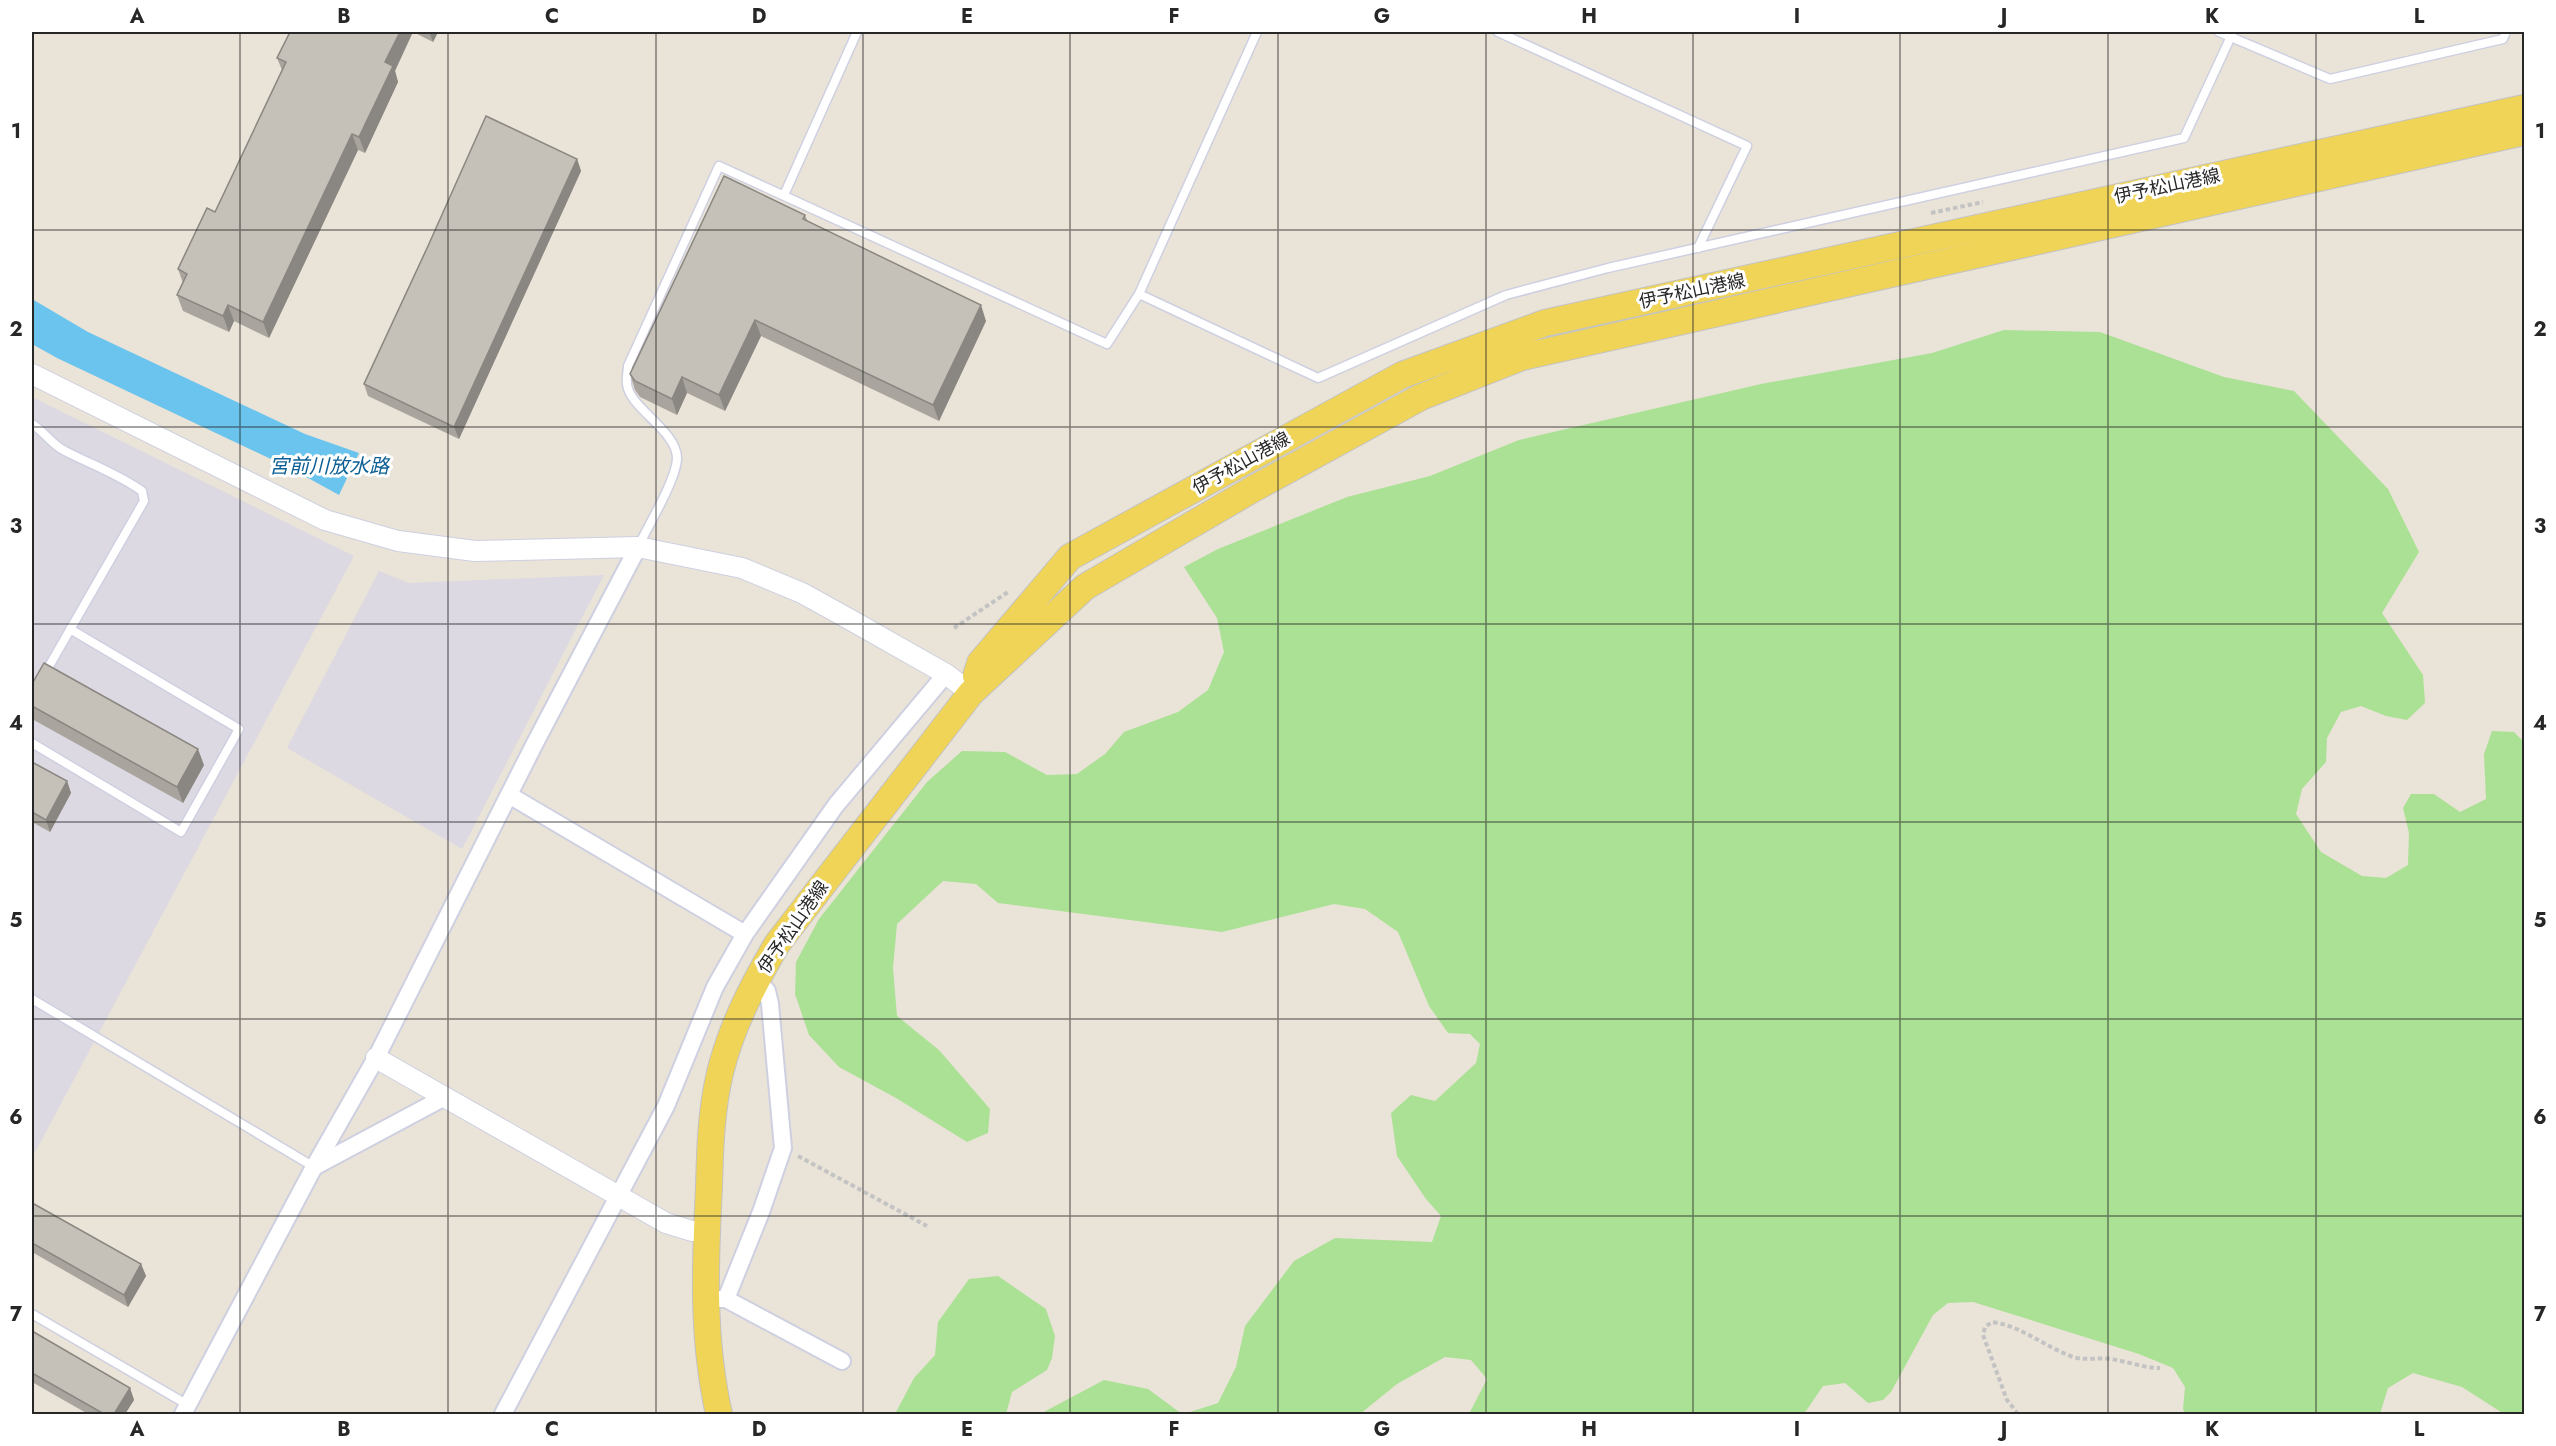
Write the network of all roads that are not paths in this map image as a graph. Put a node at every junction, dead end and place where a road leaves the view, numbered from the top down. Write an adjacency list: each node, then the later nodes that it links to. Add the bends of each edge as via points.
1 (857, 32): 9 (lane)
2 (1257, 32): 11 (lane)
3 (1498, 32): 10 (lane, via 1747,146)
4 (2219, 32): 6 (lane)
5 (2506, 32): 6 (lane, via 2503,39 2330,79)
6 (2232, 34): 10 (lane, via 2184,138)
7 (2524, 108): 18 (main road, 伊予松山港線, via 1545,323 1402,375 1070,557 980,663)
8 (2524, 132): 18 (main road, 伊予松山港線, via 1522,357 1421,397 1252,489 1085,587)
9 (784, 195): 11 (lane, via 1107,344); 14 (lane, via 719,166 628,366 627,386 674,444 677,458)
10 (1698, 248): 11 (lane, via 1506,295 1318,378)
11 (1139, 294)
12 (32, 374): 14 (street, via 325,520 398,541 475,551)
13 (32, 424): 15 (lane, via 63,450 126,480 142,491 144,501)
14 (638, 547): 16 (street, via 742,568 802,593); 20 (street)
15 (70, 629): 17 (lane); 19 (lane, via 239,729 181,831)
16 (946, 674): 18 (street); 21 (street, via 836,805)
17 (37, 687)
18 (971, 693): 22 (main road, 伊予松山港線, via 777,944)
19 (32, 743)
20 (509, 795): 21 (street); 24 (street)
21 (745, 934): 27 (street, via 715,987 666,1106)
22 (756, 979): 28 (main road, 伊予松山港線, via 731,1035 712,1112); 29 (street, via 767,991 770,1004 783,1148 761,1212)
23 (32, 999): 26 (lane)
24 (376, 1058): 25 (street); 26 (street)
25 (445, 1097): 26 (street); 27 (street)
26 (314, 1167): 32 (street)
27 (620, 1197): 28 (street, via 679,1228); 33 (street)
28 (706, 1231): 29 (main road, 伊予松山港線)
29 (715, 1299): 31 (street); 34 (main road, 伊予松山港線, via 711,1378)
30 (32, 1314): 32 (lane)
31 (842, 1361)
32 (186, 1410)
33 (504, 1414)
34 (719, 1414)

